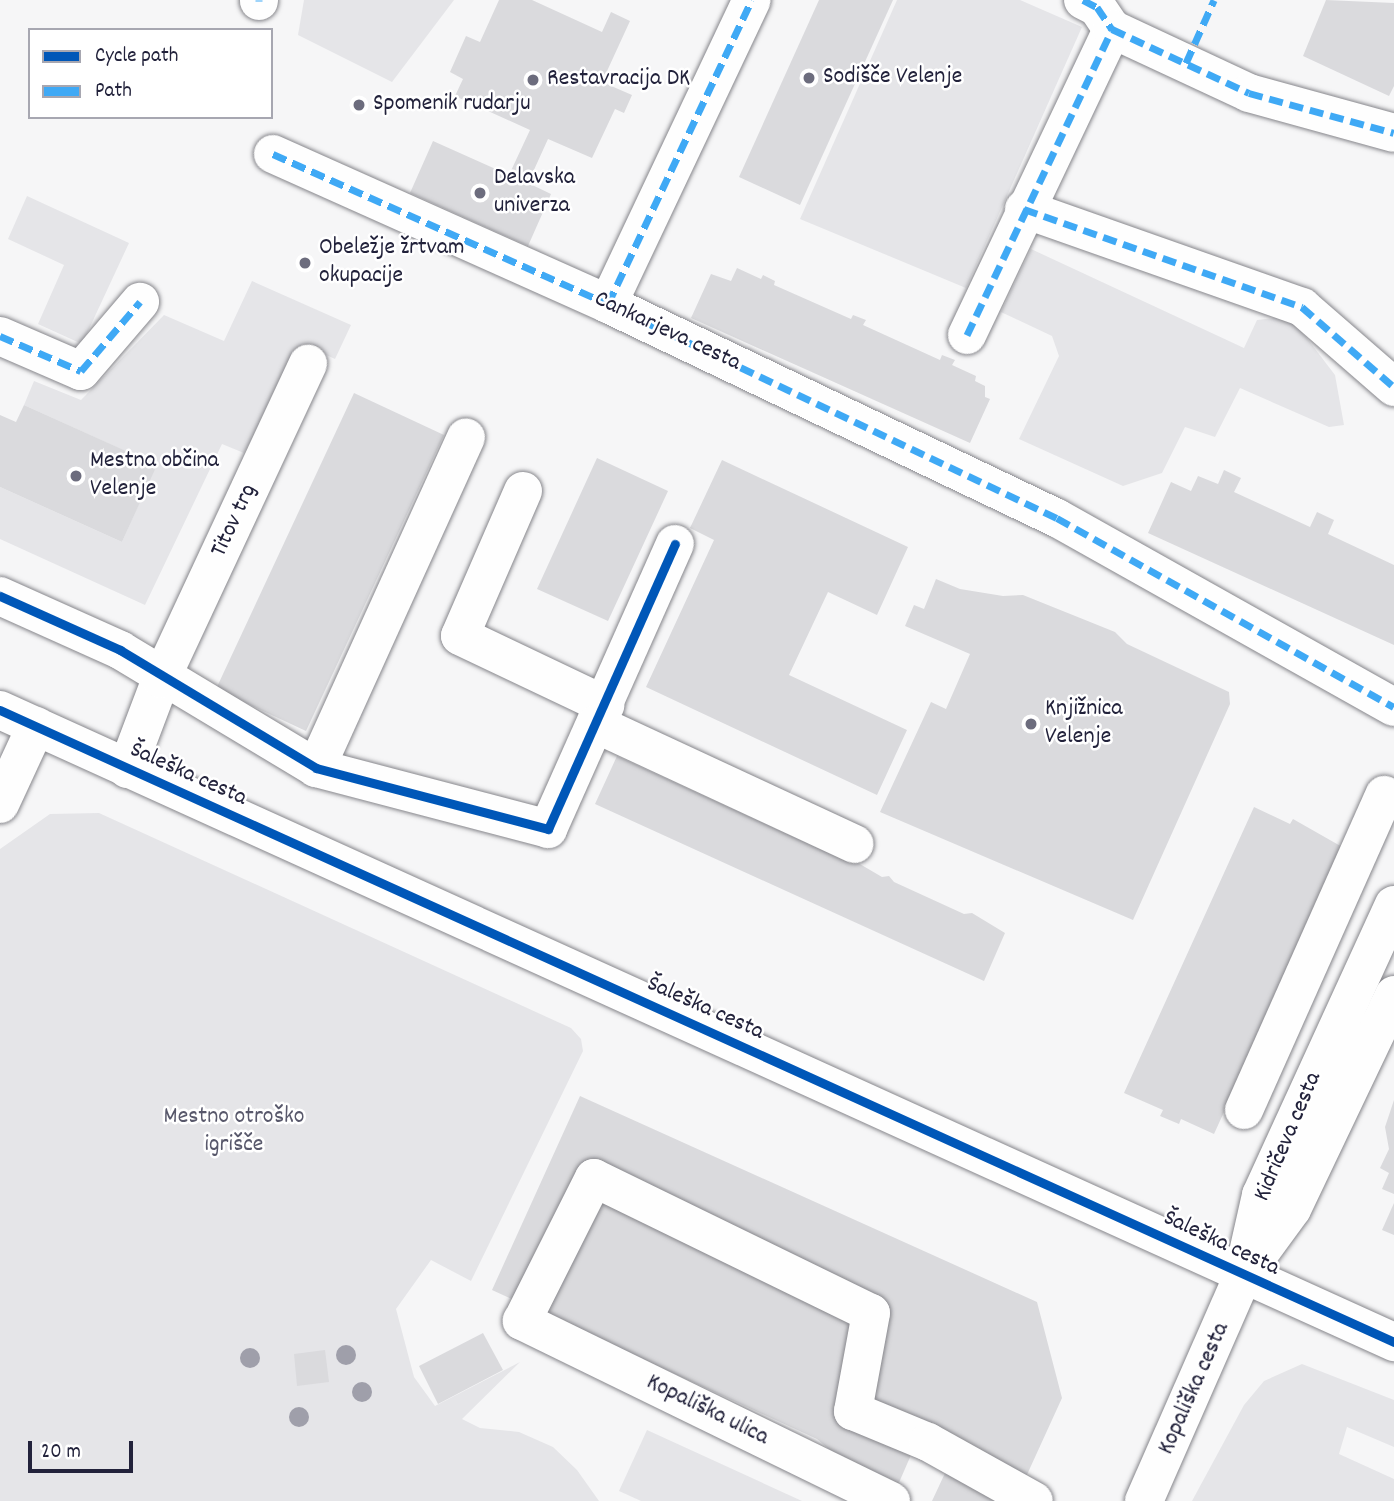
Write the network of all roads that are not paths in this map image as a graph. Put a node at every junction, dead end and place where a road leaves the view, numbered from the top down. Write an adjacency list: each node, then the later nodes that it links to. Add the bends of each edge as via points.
1 (752, 0): 8 (street)
2 (1083, 0): 3 (street, via 1097,7)
3 (1112, 29): 4 (street, via 1249,93); 6 (street)
4 (1394, 133)
5 (273, 154): 8 (street, Cankarjeva cesta)
6 (1024, 209): 9 (street); 12 (street, via 1302,307)
7 (140, 302): 10 (street, via 81,371)
8 (608, 304): 18 (street, Cankarjeva cesta, via 1057,518)
9 (967, 335)
10 (0, 336)
11 (308, 364): 17 (street, Titov trg)
12 (1394, 387)
13 (466, 437): 22 (street)
14 (523, 491): 20 (street, via 460,636)
15 (675, 544): 20 (street)
16 (0, 596): 17 (street, via 120,650)
17 (161, 679): 22 (street); 23 (street, Titov trg)
18 (1394, 707)
19 (0, 710): 21 (street, Šaleška cesta)
20 (601, 714): 22 (street, via 548,829); 26 (street)
21 (36, 726): 23 (street, Šaleška cesta); 25 (street)
22 (316, 768)
23 (127, 769): 30 (street, Šaleška cesta)
24 (1384, 795): 29 (street)
25 (0, 803)
26 (855, 844)
27 (1394, 905): 30 (street, Kidričeva cesta, via 1261,1195)
28 (1394, 995): 30 (street, Kidričeva cesta, via 1292,1209)
29 (1244, 1110)
30 (1243, 1275): 31 (street, Šaleška cesta); 34 (street, Kopališka cesta)
31 (1394, 1342)
32 (891, 1501): 33 (street, Kopališka ulica, via 522,1321 594,1178 871,1312 853,1411 928,1442)
33 (1034, 1501)
34 (1144, 1501)

